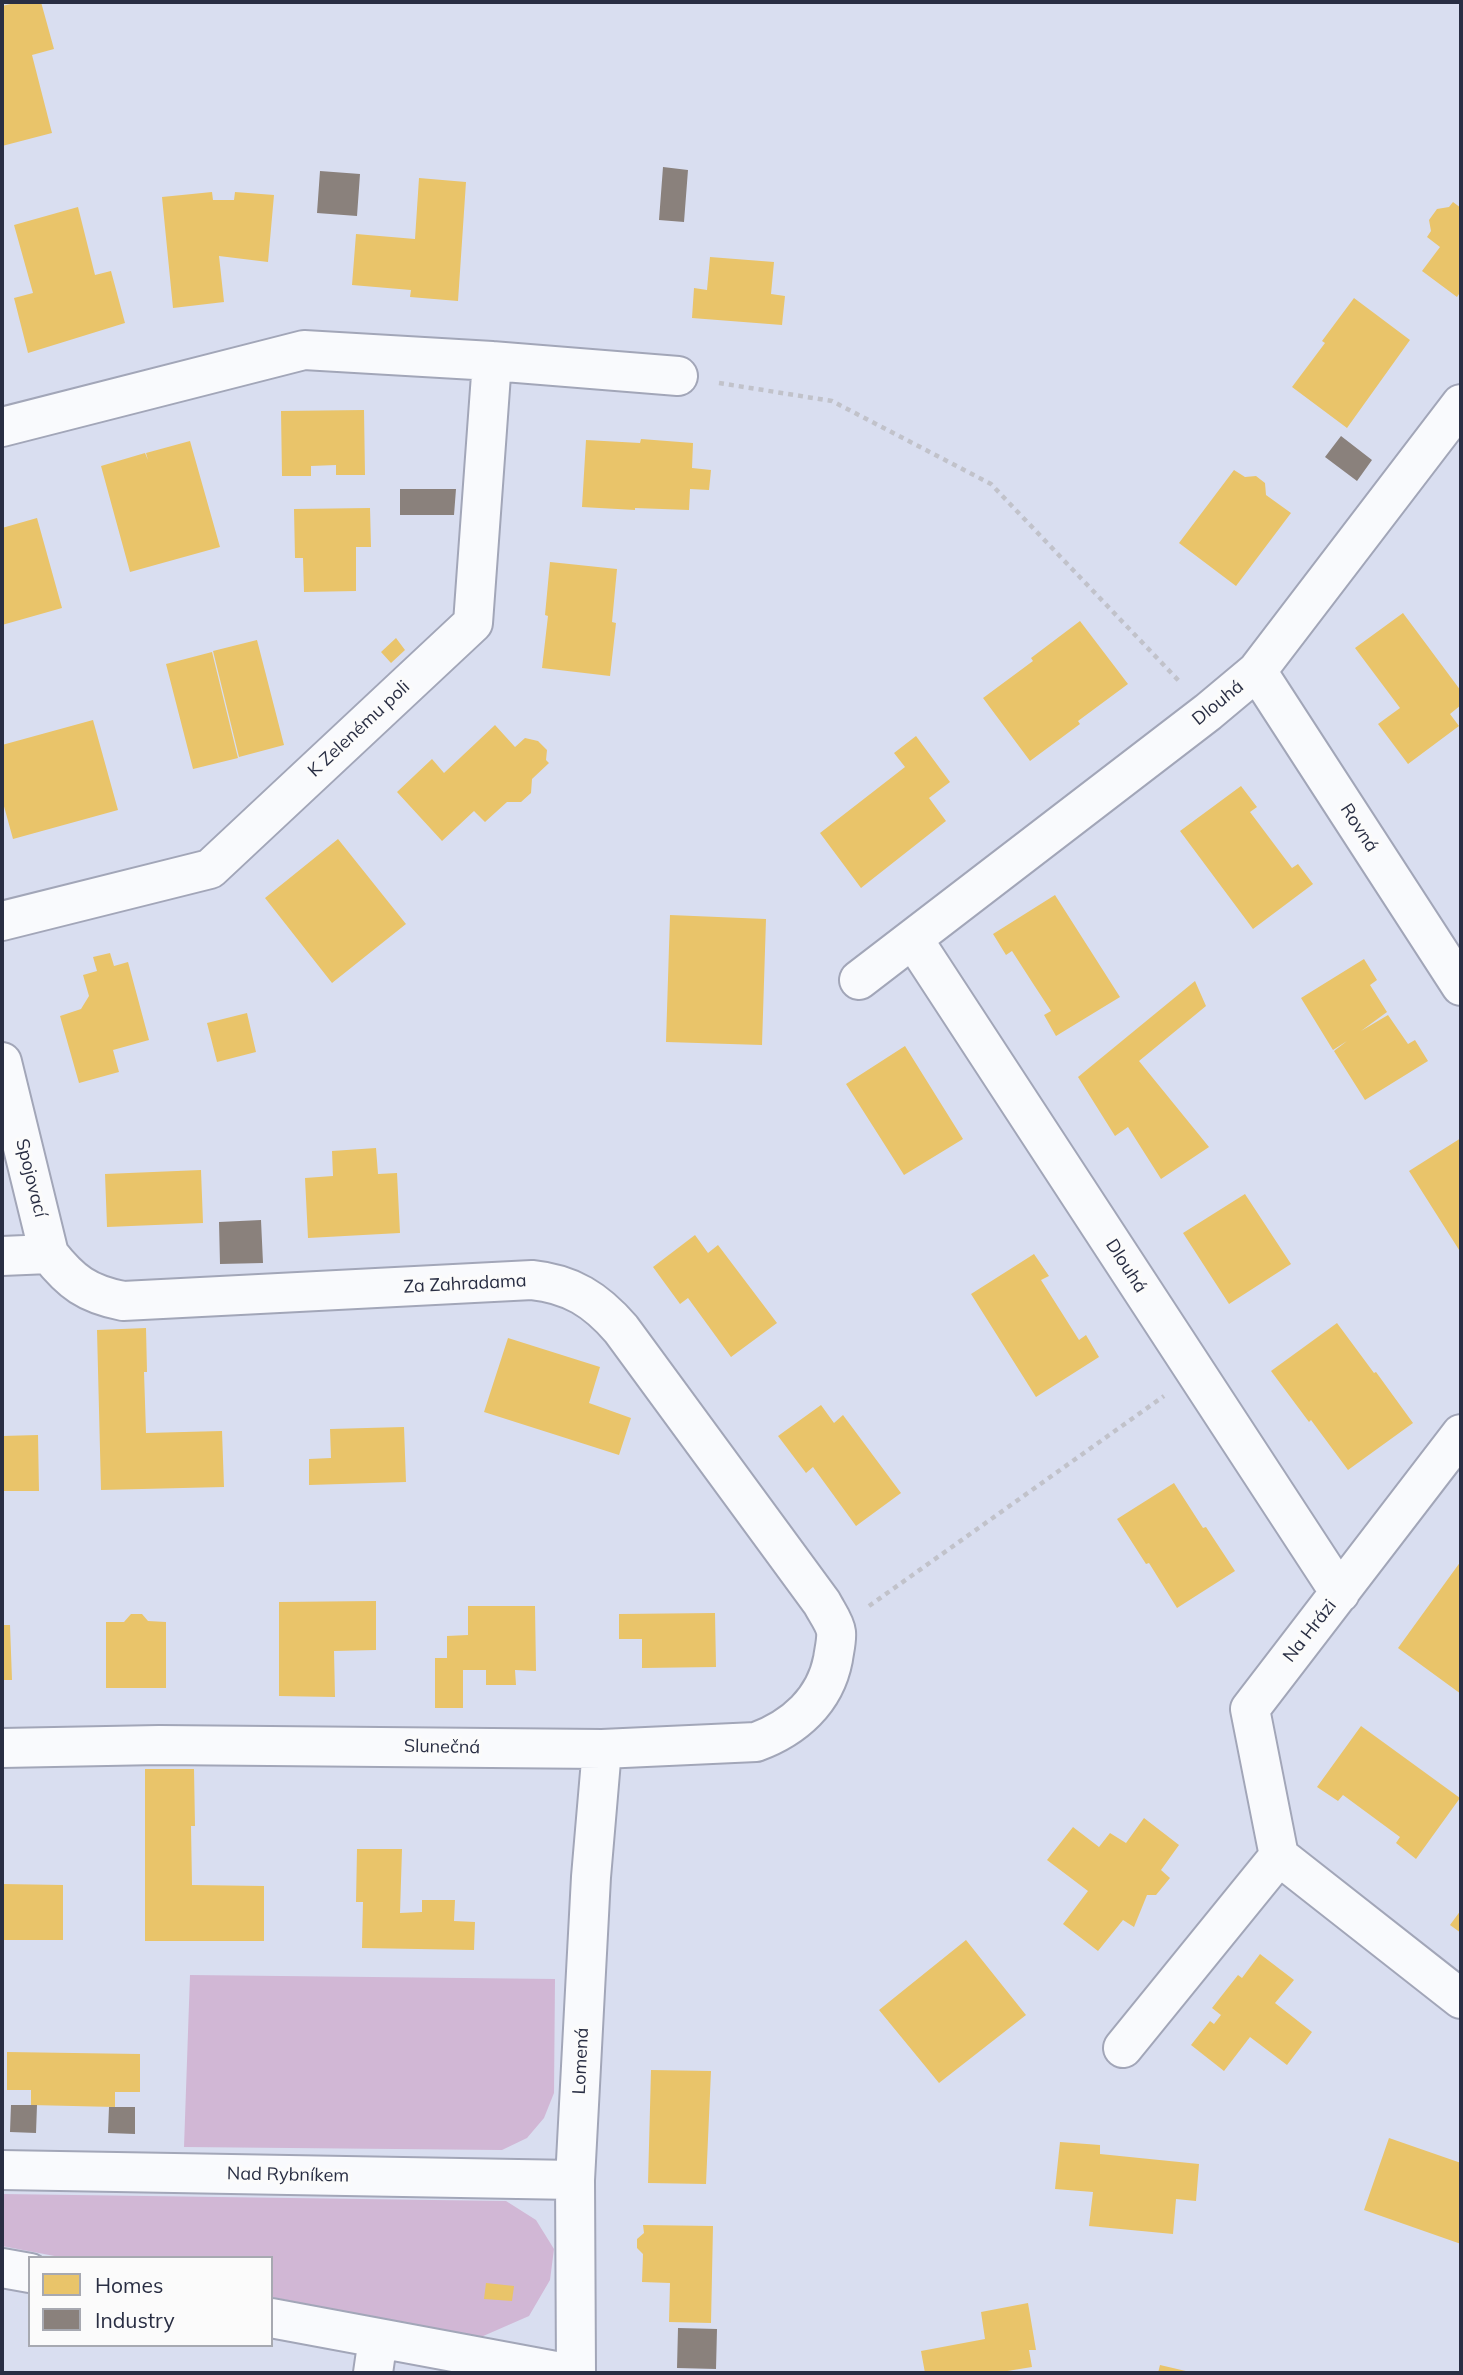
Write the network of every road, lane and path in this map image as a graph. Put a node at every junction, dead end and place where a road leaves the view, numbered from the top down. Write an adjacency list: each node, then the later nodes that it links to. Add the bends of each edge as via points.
1 (492, 361): 2 (street); 4 (street, via 304,350); 7 (street, K Zelenému poli, via 473,623 209,869)
2 (678, 376): 6 (path, via 832,401 990,484)
3 (1460, 410): 5 (street, Dlouhá)
4 (2, 427)
5 (1257, 671): 6 (street, Dlouhá); 10 (street, Rovná)
6 (1208, 712): 8 (street, Dlouhá)
7 (2, 921)
8 (913, 939): 9 (street, Dlouhá); 14 (street, Dlouhá)
9 (859, 980)
10 (1461, 986)
11 (2, 1062): 12 (street, Spojovací)
12 (49, 1254): 13 (street); 17 (street, Za Zahradama, via 82,1288 123,1301 532,1280 587,1296 621,1329 822,1603)
13 (2, 1255)
14 (1196, 1373): 16 (street, Dlouhá); 17 (path)
15 (1461, 1434): 16 (street, Na Hrázi)
16 (1340, 1592): 20 (street, Na Hrázi, via 1250,1709)
17 (835, 1641): 19 (street, Slunečná, via 824,1688 790,1726 773,1736 756,1742)
18 (2, 1748): 19 (street, Slunečná)
19 (602, 1749): 24 (street, Lomená)
20 (1279, 1856): 21 (street); 22 (street)
21 (1461, 1998)
22 (1123, 2048)
23 (2, 2170): 24 (street, Nad Rybníkem)
24 (575, 2180): 30 (street, Lomená)
25 (2, 2268): 26 (street)
26 (28, 2273)
27 (273, 2319): 28 (street)
28 (376, 2355): 29 (street)
29 (566, 2373)
30 (576, 2373)

